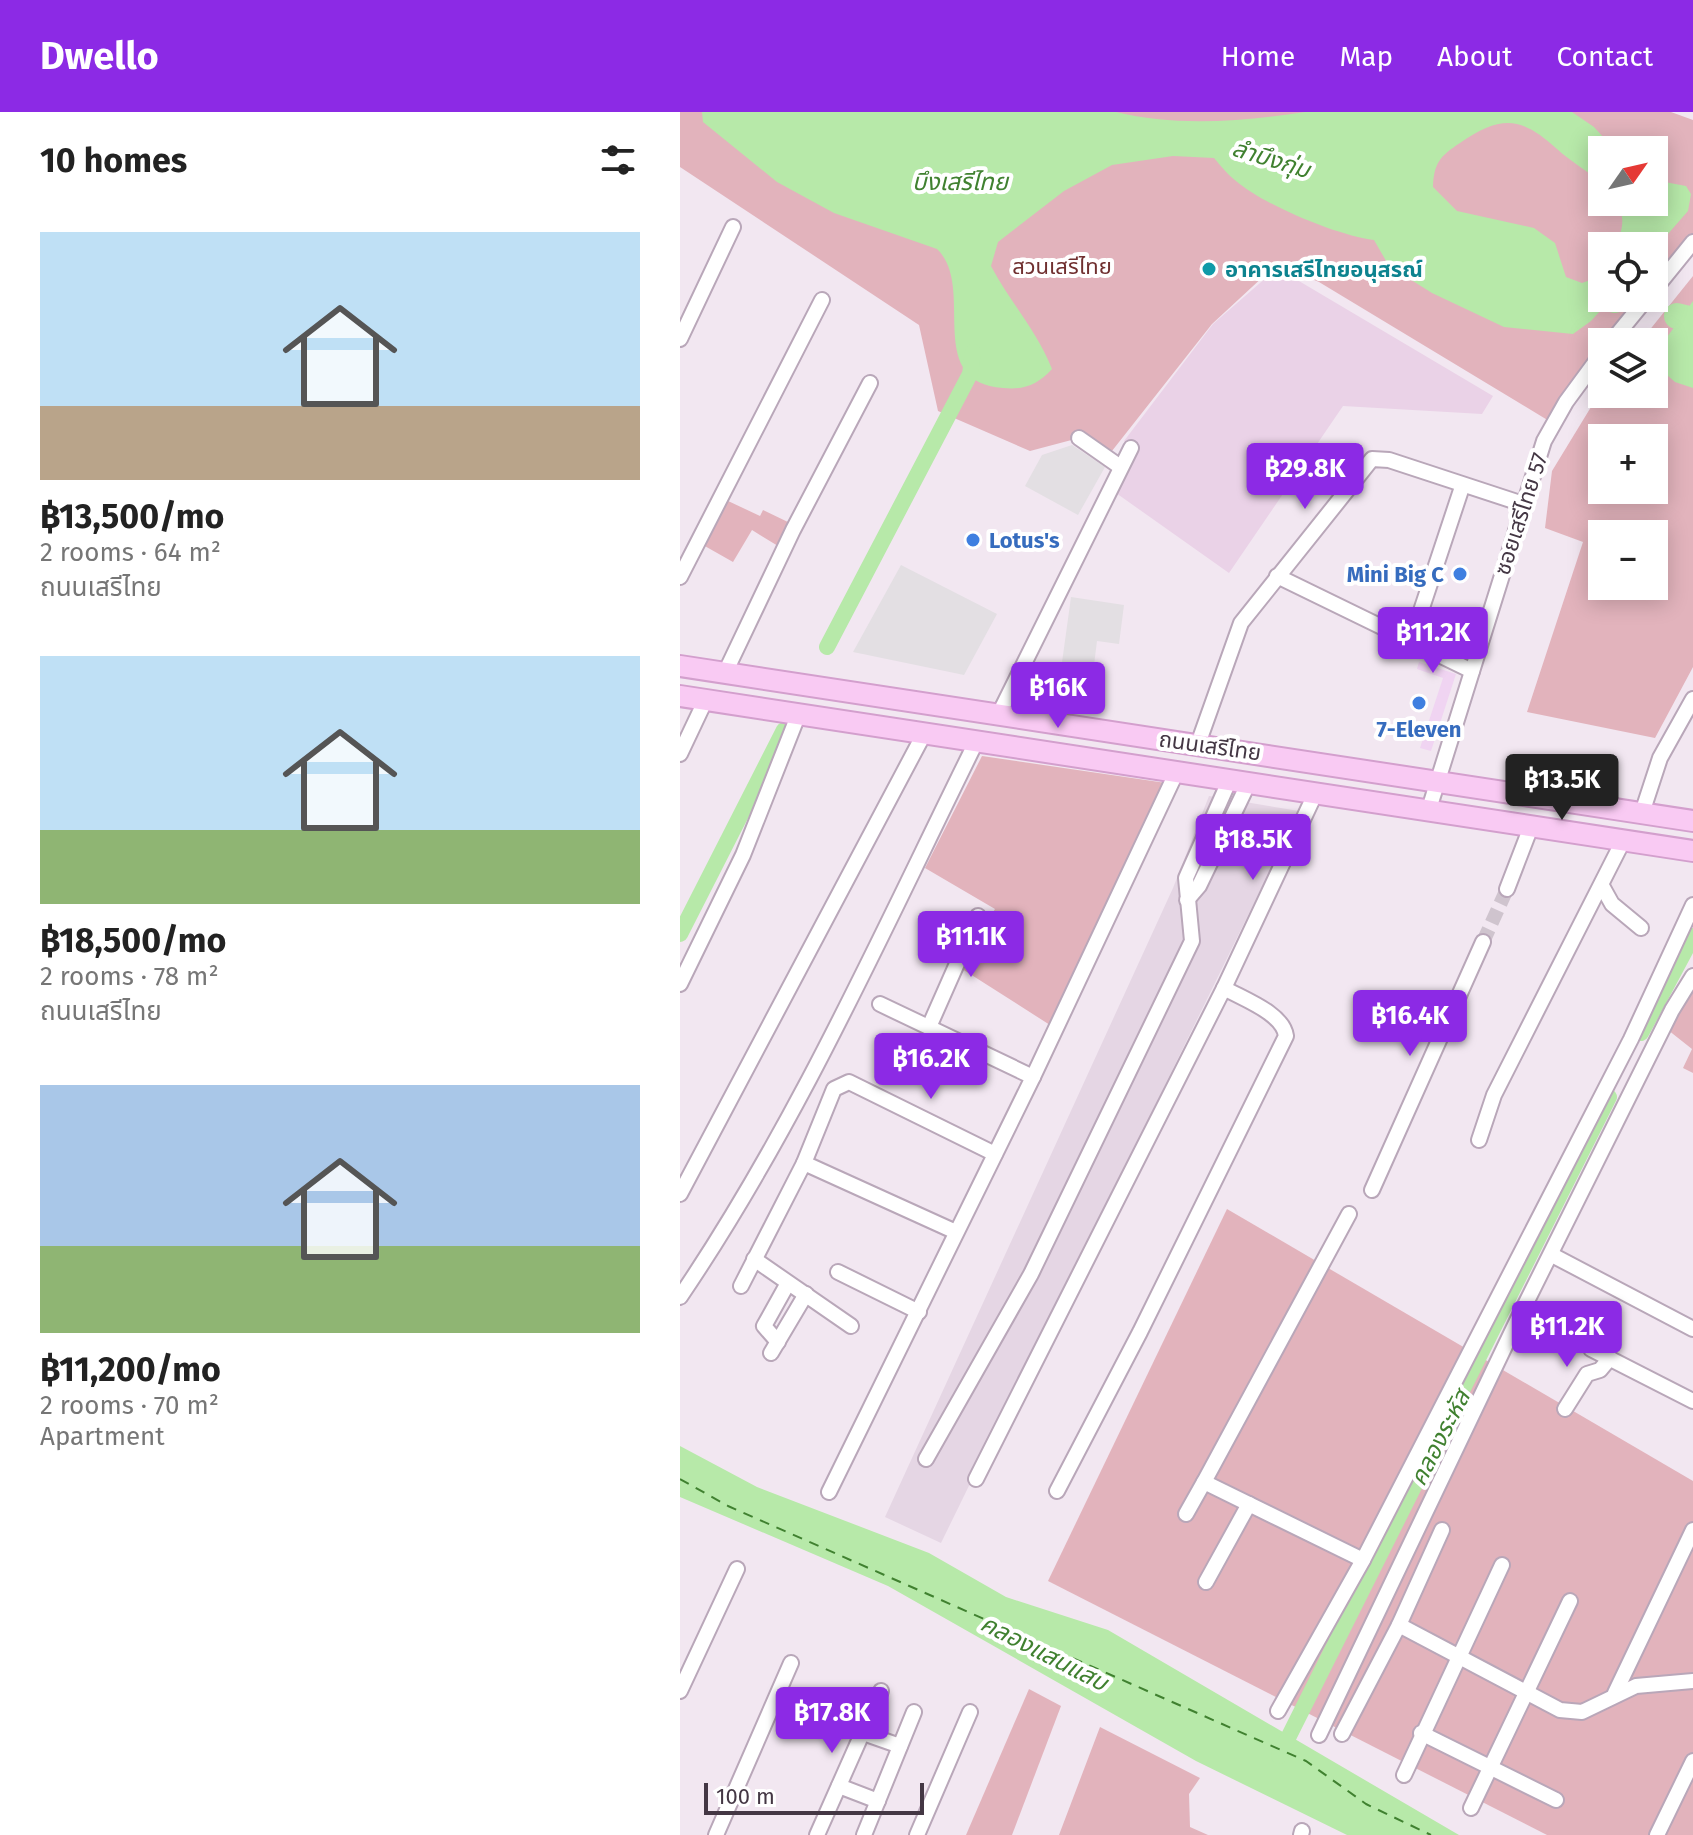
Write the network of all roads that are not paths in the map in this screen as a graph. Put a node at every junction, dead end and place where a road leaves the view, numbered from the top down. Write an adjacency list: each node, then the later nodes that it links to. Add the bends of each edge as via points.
1 (733, 227): 7 (street)
2 (1693, 242): 3 (street)
3 (1668, 273)
4 (822, 300): 16 (street)
5 (1636, 312): 6 (street)
6 (1622, 328)
7 (680, 339)
8 (1588, 372): 14 (street, ซอยเสรีไทย 57, via 1544,441)
9 (870, 383): 20 (street)
10 (1079, 438): 12 (street)
11 (1131, 448): 12 (street)
12 (1119, 466): 25 (street)
13 (1462, 487): 14 (street); 15 (street, via 1389,460 1372,459); 17 (street)
14 (1523, 504): 19 (street, ซอยเสรีไทย 57)
15 (1277, 576): 17 (street); 28 (street, via 1231,644)
16 (680, 577)
17 (1410, 644): 19 (street)
18 (680, 666): 20 (main road, ถนนเสรีไทย)
19 (1472, 671): 32 (street, ซอยเสรีไทย 57)
20 (725, 673): 25 (main road, ถนนเสรีไทย)
21 (680, 696): 22 (main road, ถนนเสรีไทย)
22 (706, 699): 24 (main road, ถนนเสรีไทย); 29 (street)
23 (1693, 699): 35 (street, via 1660,758)
24 (799, 713): 26 (main road, ถนนเสรีไทย); 50 (street, via 743,855)
25 (998, 716): 28 (main road, ถนนเสรีไทย)
26 (925, 732): 27 (main road, ถนนเสรีไทย); 59 (street)
27 (977, 740): 30 (main road, ถนนเสรีไทย); 68 (street, via 734,1217)
28 (1198, 744): 32 (main road, ถนนเสรีไทย)
29 (680, 754)
30 (1177, 771): 31 (main road, ถนนเสรีไทย); 54 (street)
31 (1240, 780): 33 (main road, ถนนเสรีไทย); 36 (street); 39 (street)
32 (1437, 780): 34 (street, ซอยเสรีไทย 57); 35 (main road, ถนนเสรีไทย)
33 (1316, 792): 34 (main road, ถนนเสรีไทย); 51 (street)
34 (1429, 809): 38 (main road, ถนนเสรีไทย)
35 (1642, 813): 37 (main road, ถนนเสรีไทย)
36 (1213, 819): 39 (street); 44 (street, via 1186,878)
37 (1693, 821)
38 (1532, 824): 40 (main road, ถนนเสรีไทย); 43 (street)
39 (1228, 825): 44 (street)
40 (1624, 839): 41 (main road, ถนนเสรีไทย); 42 (street)
41 (1693, 851)
42 (1602, 886): 47 (street, via 1612,904); 55 (street, via 1494,1095)
43 (1507, 889)
44 (1187, 900): 78 (street, via 1192,941 1031,1274)
45 (1693, 905): 69 (street, via 1631,1039)
46 (978, 916): 53 (street)
47 (1641, 928)
48 (1483, 942): 58 (street)
49 (1693, 976): 62 (street)
50 (680, 984)
51 (1224, 988): 79 (street); 81 (street, via 1276,1018 1286,1036)
52 (880, 1004): 53 (street)
53 (929, 1027): 54 (street)
54 (1033, 1077): 56 (street)
55 (1479, 1140)
56 (995, 1154): 57 (street, via 849,1082 834,1089); 61 (street)
57 (804, 1163): 61 (street); 63 (street)
58 (1372, 1190)
59 (680, 1194)
60 (1349, 1214): 80 (street)
61 (956, 1232): 70 (street)
62 (1552, 1255): 71 (street); 73 (street)
63 (754, 1259): 65 (street); 66 (street)
64 (838, 1272): 70 (street)
65 (788, 1283): 67 (street); 67 (street, via 764,1326 775,1348)
66 (741, 1286)
67 (806, 1294): 72 (street)
68 (680, 1297)
69 (1492, 1310): 71 (street); 87 (street)
70 (919, 1312): 82 (street)
71 (1514, 1320): 106 (street)
72 (851, 1326)
73 (1693, 1329)
74 (1591, 1349): 75 (street)
75 (1610, 1358): 76 (street); 77 (street, via 1600,1370 1587,1374)
76 (1693, 1401)
77 (1565, 1409)
78 (926, 1459)
79 (976, 1479)
80 (1204, 1482): 83 (street); 84 (street)
81 (1057, 1491)
82 (829, 1492)
83 (1249, 1504): 87 (street); 90 (street)
84 (1186, 1514)
85 (1442, 1530): 92 (street)
86 (1693, 1530): 99 (street)
87 (1363, 1560): 100 (street)
88 (1502, 1565): 93 (street)
89 (737, 1569): 96 (street)
90 (1206, 1582)
91 (1570, 1601): 98 (street)
92 (1399, 1625): 93 (street); 105 (street)
93 (1458, 1655): 98 (street); 104 (street)
94 (791, 1663): 115 (street)
95 (1693, 1681): 99 (street)
96 (680, 1691)
97 (881, 1691): 103 (street)
98 (1527, 1693): 99 (street, via 1560,1710 1582,1712); 109 (street)
99 (1615, 1693)
100 (1278, 1711)
101 (914, 1712): 107 (street)
102 (970, 1712): 118 (street)
103 (863, 1733): 107 (street); 111 (street)
104 (1421, 1733): 109 (street); 110 (street)
105 (1342, 1734)
106 (1319, 1735)
107 (900, 1746): 113 (street)
108 (1693, 1761): 119 (street)
109 (1490, 1768): 112 (street); 114 (street)
110 (1404, 1775)
111 (839, 1786): 113 (street); 116 (street)
112 (1556, 1800)
113 (878, 1801): 117 (street)
114 (1471, 1808)
115 (716, 1835)
116 (817, 1835)
117 (864, 1835)
118 (917, 1835)
119 (1657, 1835)

